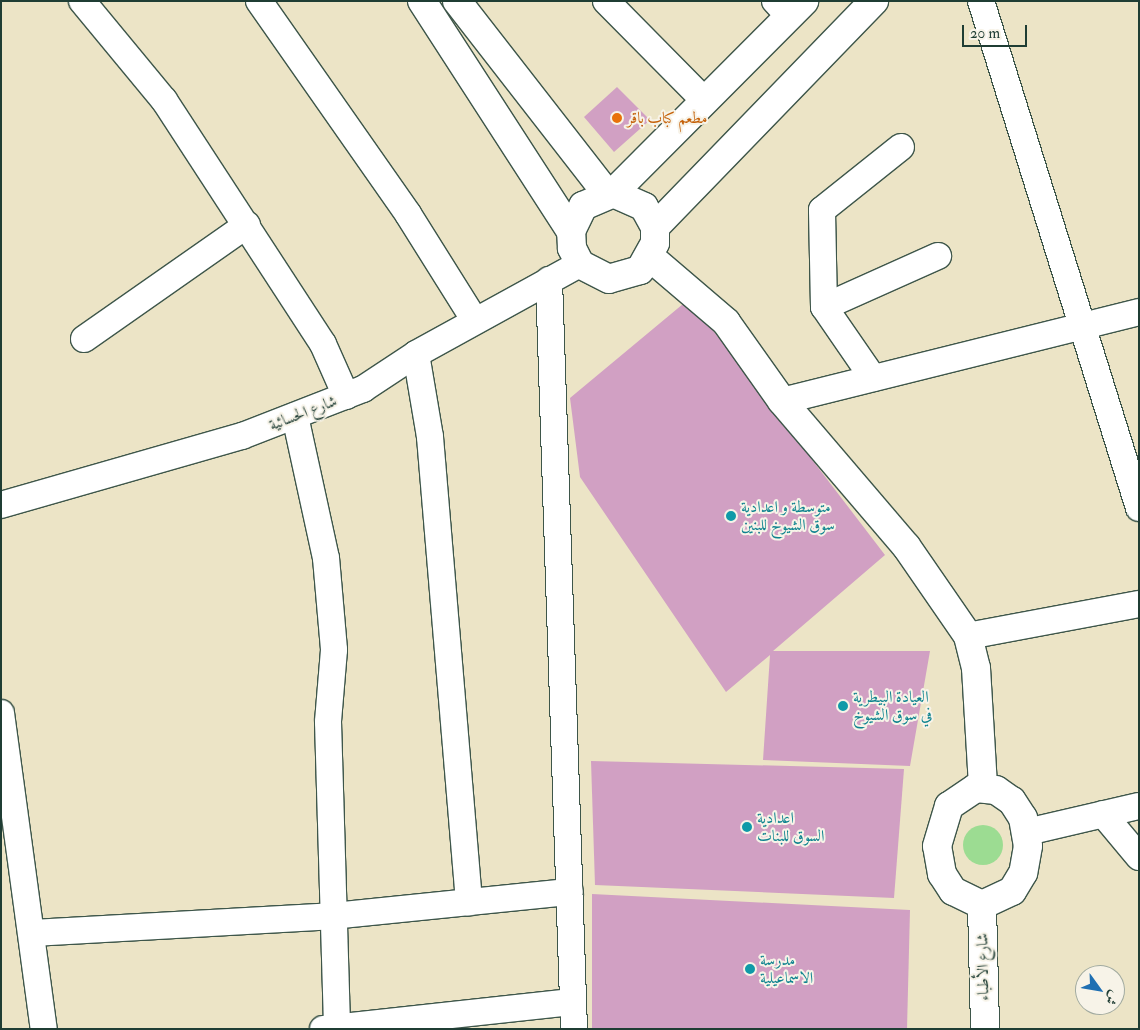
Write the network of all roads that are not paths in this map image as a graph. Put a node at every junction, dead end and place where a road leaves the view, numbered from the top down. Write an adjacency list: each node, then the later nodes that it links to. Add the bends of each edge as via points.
1 (82, 1): 12 (street, via 164,100)
2 (259, 1): 21 (street, via 408,214)
3 (422, 1): 14 (street)
4 (457, 1): 11 (street)
5 (606, 1): 9 (street)
6 (874, 1): 13 (street)
7 (981, 1): 22 (street)
8 (789, 6): 9 (street)
9 (704, 100): 11 (street)
10 (901, 146): 19 (street, via 822,210)
11 (610, 194): 13 (street, via 640,203); 14 (street, via 583,206)
12 (247, 225): 23 (street); 26 (street, via 323,344)
13 (655, 228): 16 (street)
14 (571, 231): 17 (street, via 572,248)
15 (938, 256): 19 (street)
16 (650, 257): 17 (street, via 625,277 608,279); 27 (street, via 726,322)
17 (580, 264): 18 (street, شارع الحسائية)
18 (549, 280): 21 (street, شارع الحسائية); 39 (street)
19 (824, 307): 25 (street)
20 (1139, 312): 22 (street)
21 (475, 321): 24 (street, شارع الحسائية)
22 (1079, 325): 25 (street); 29 (street)
23 (84, 339)
24 (416, 354): 26 (street, شارع الحسائية); 40 (street, via 430,437)
25 (873, 378): 27 (street)
26 (346, 396): 28 (street, شارع الحسائية)
27 (782, 401): 32 (street, via 906,546)
28 (295, 416): 30 (street, شارع الحسائية, via 242,436); 42 (street, via 326,558 334,650 328,722)
29 (1136, 491)
30 (1, 505)
31 (1139, 604): 32 (street)
32 (968, 636): 34 (street, via 976,668)
33 (1, 713): 43 (street)
34 (983, 787): 37 (street, via 1012,801); 41 (street, via 964,793 949,806 937,846 942,874 953,891)
35 (1139, 806): 36 (street)
36 (1103, 814): 37 (street); 38 (street)
37 (1027, 832): 41 (street, via 1027,860 1020,880 1002,899)
38 (1139, 857)
39 (570, 892): 40 (street); 44 (street)
40 (469, 902): 42 (street)
41 (982, 904): 48 (street, شارع الأطباء)
42 (332, 916): 43 (street); 45 (street)
43 (32, 933): 46 (street)
44 (573, 1002): 45 (street); 47 (street)
45 (332, 1028)
46 (44, 1029)
47 (574, 1029)
48 (985, 1029)

